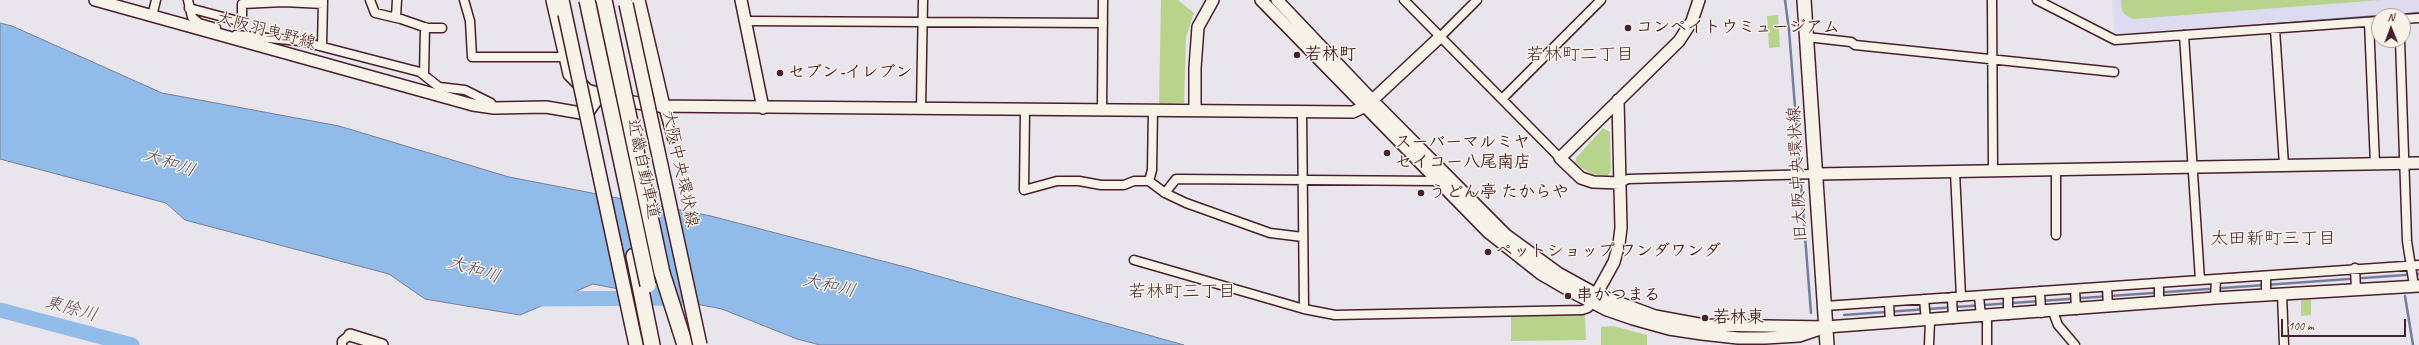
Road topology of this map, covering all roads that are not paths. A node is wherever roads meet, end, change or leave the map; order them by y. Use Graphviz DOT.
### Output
graph roads {
  1 [pos="95,0"];
  2 [pos="156,0"];
  3 [pos="370,0"];
  4 [pos="397,0"];
  5 [pos="464,0"];
  6 [pos="552,0"];
  7 [pos="562,0"];
  8 [pos="587,0"];
  9 [pos="741,0"];
  10 [pos="923,0"];
  11 [pos="1103,0"];
  12 [pos="1213,0"];
  13 [pos="1261,0"];
  14 [pos="1277,0"];
  15 [pos="1404,0"];
  16 [pos="1477,0"];
  17 [pos="1601,0"];
  18 [pos="1699,0"];
  19 [pos="1804,0"];
  20 [pos="1992,0"];
  21 [pos="2037,0"];
  22 [pos="630,1"];
  23 [pos="323,2"];
  24 [pos="188,4"];
  25 [pos="606,4"];
  26 [pos="152,16"];
  27 [pos="396,17"];
  28 [pos="746,21"];
  29 [pos="923,22"];
  30 [pos="2369,22"];
  31 [pos="1103,24"];
  32 [pos="425,27"];
  33 [pos="442,28"];
  34 [pos="2275,29"];
  35 [pos="222,34"];
  36 [pos="2184,35"];
  37 [pos="1440,36"];
  38 [pos="1807,37"];
  39 [pos="322,46"];
  40 [pos="2400,48"];
  41 [pos="565,57"];
  42 [pos="1993,59"];
  43 [pos="2114,72"];
  44 [pos="603,74"];
  45 [pos="424,75"];
  46 [pos="600,95"];
  47 [pos="1502,99"];
  48 [pos="1618,100"];
  49 [pos="1369,103"];
  50 [pos="663,106"];
  51 [pos="494,108"];
  52 [pos="763,108"];
  53 [pos="921,109"];
  54 [pos="1025,110"];
  55 [pos="1102,110"];
  56 [pos="1154,110"];
  57 [pos="1196,110"];
  58 [pos="1302,112"];
  59 [pos="672,138"];
  60 [pos="1560,158"];
  61 [pos="2404,163"];
  62 [pos="2419,163"];
  63 [pos="2375,164"];
  64 [pos="2284,165"];
  65 [pos="2192,167"];
  66 [pos="2056,170"];
  67 [pos="1993,171"];
  68 [pos="1955,172"];
  69 [pos="1817,174"];
  70 [pos="1302,180"];
  71 [pos="1149,181"];
  72 [pos="1438,181"];
  73 [pos="1620,182"];
  74 [pos="1165,193"];
  75 [pos="2056,235"];
  76 [pos="1303,237"];
  77 [pos="634,256"];
  78 [pos="1134,260"];
  79 [pos="2415,265"];
  80 [pos="2355,268"];
  81 [pos="662,273"];
  82 [pos="2266,276"];
  83 [pos="2200,280"];
  84 [pos="2216,280"];
  85 [pos="2159,283"];
  86 [pos="2415,283"];
  87 [pos="2356,285"];
  88 [pos="2107,287"];
  89 [pos="2075,289"];
  90 [pos="2040,291"];
  91 [pos="2266,291"];
  92 [pos="2008,294"];
  93 [pos="2282,294"];
  94 [pos="2216,295"];
  95 [pos="1979,296"];
  96 [pos="1961,297"];
  97 [pos="1952,298"];
  98 [pos="1594,299"];
  99 [pos="1924,299"];
  100 [pos="2159,299"];
  101 [pos="1889,302"];
  102 [pos="2108,303"];
  103 [pos="1825,306"];
  104 [pos="2076,307"];
  105 [pos="1304,309"];
  106 [pos="2041,309"];
  107 [pos="2008,311"];
  108 [pos="2053,312"];
  109 [pos="1983,314"];
  110 [pos="1952,315"];
  111 [pos="1927,318"];
  112 [pos="1890,319"];
  113 [pos="1826,328"];
  114 [pos="350,335"];
  115 [pos="342,345"];
  116 [pos="382,345"];
  117 [pos="636,345"];
  118 [pos="647,345"];
  119 [pos="652,345"];
  120 [pos="661,345"];
  121 [pos="676,345"];
  122 [pos="685,345"];
  123 [pos="700,345"];
  124 [pos="1827,345"];
  125 [pos="1929,345"];
  126 [pos="1987,345"];
  127 [pos="2076,345"];
  128 [pos="2284,345"];
  1 -- 26 [label="street, 大阪羽曳野線"];
  2 -- 26 [label="street"];
  3 -- 27 [label="street"];
  4 -- 27 [label="street"];
  5 -- 41 [label="street"];
  6 -- 41 [label="main road"];
  7 -- 117 [label="main road, bridge"];
  8 -- 44 [label="highway, 近畿自動車道, bridge"];
  9 -- 28 [label="street"];
  10 -- 29 [label="street"];
  11 -- 31 [label="street"];
  12 -- 57 [label="street"];
  13 -- 49 [label="street"];
  14 -- 49 [label="street"];
  15 -- 37 [label="street"];
  16 -- 37 [label="street"];
  17 -- 47 [label="street"];
  18 -- 48 [label="street"];
  19 -- 38 [label="main road, 旧大阪中央環状線"];
  20 -- 42 [label="street"];
  21 -- 36 [label="street"];
  22 -- 50 [label="main road"];
  22 -- 123 [label="main road, 大阪中央環状線, bridge"];
  23 -- 24 [label="street"];
  23 -- 39 [label="street"];
  24 -- 35 [label="street"];
  25 -- 81 [label="highway, 近畿自動車道, bridge"];
  26 -- 35 [label="street, 大阪羽曳野線"];
  27 -- 32 [label="street"];
  28 -- 29 [label="street"];
  28 -- 52 [label="street"];
  29 -- 31 [label="street"];
  29 -- 53 [label="street"];
  30 -- 34 [label="street"];
  30 -- 63 [label="street"];
  31 -- 55 [label="street"];
  32 -- 33 [label="street"];
  32 -- 45 [label="street"];
  34 -- 36 [label="street"];
  34 -- 64 [label="street"];
  35 -- 39 [label="street"];
  35 -- 51 [label="street, 大阪羽曳野線"];
  36 -- 65 [label="street"];
  37 -- 47 [label="street"];
  37 -- 49 [label="street"];
  38 -- 42 [label="street"];
  38 -- 69 [label="main road, 旧大阪中央環状線"];
  39 -- 45 [label="street"];
  40 -- 61 [label="street"];
  41 -- 46 [label="main road"];
  42 -- 43 [label="street"];
  42 -- 67 [label="street"];
  44 -- 77 [label="highway, bridge"];
  44 -- 120 [label="highway, 近畿自動車道, bridge"];
  45 -- 51 [label="street"];
  46 -- 50 [label="street"];
  46 -- 51 [label="street, 大阪羽曳野線"];
  47 -- 60 [label="street"];
  48 -- 60 [label="street"];
  48 -- 73 [label="street"];
  49 -- 58 [label="street"];
  49 -- 72 [label="street"];
  49 -- 98 [label="street"];
  50 -- 52 [label="street"];
  50 -- 59 [label="street"];
  52 -- 53 [label="street"];
  53 -- 54 [label="street"];
  54 -- 55 [label="street"];
  54 -- 71 [label="street"];
  55 -- 56 [label="street"];
  56 -- 57 [label="street"];
  56 -- 71 [label="street"];
  57 -- 58 [label="street"];
  58 -- 70 [label="street"];
  60 -- 73 [label="street"];
  61 -- 62 [label="street"];
  61 -- 63 [label="street"];
  61 -- 79 [label="street"];
  63 -- 64 [label="street"];
  64 -- 65 [label="street"];
  65 -- 66 [label="street"];
  65 -- 83 [label="street"];
  66 -- 67 [label="street"];
  66 -- 75 [label="street"];
  67 -- 68 [label="street"];
  68 -- 69 [label="street"];
  68 -- 96 [label="street"];
  69 -- 73 [label="street"];
  69 -- 103 [label="main road, 旧大阪中央環状線"];
  70 -- 72 [label="street"];
  70 -- 74 [label="street"];
  70 -- 76 [label="street"];
  71 -- 74 [label="street"];
  72 -- 98 [label="street"];
  73 -- 98 [label="street"];
  74 -- 76 [label="street"];
  76 -- 105 [label="street"];
  77 -- 118 [label="highway"];
  77 -- 119 [label="highway"];
  78 -- 105 [label="street"];
  79 -- 80 [label="street"];
  79 -- 86 [label="street"];
  80 -- 82 [label="street"];
  80 -- 87 [label="street"];
  81 -- 121 [label="highway, 近畿自動車道"];
  81 -- 122 [label="highway"];
  82 -- 84 [label="street"];
  82 -- 91 [label="street"];
  83 -- 84 [label="street"];
  83 -- 85 [label="street"];
  84 -- 94 [label="street"];
  85 -- 88 [label="street"];
  85 -- 100 [label="street"];
  86 -- 87 [label="street"];
  87 -- 93 [label="street"];
  88 -- 89 [label="street"];
  88 -- 102 [label="street"];
  89 -- 90 [label="street"];
  89 -- 104 [label="street"];
  90 -- 92 [label="street"];
  90 -- 106 [label="street"];
  91 -- 93 [label="street"];
  91 -- 94 [label="street"];
  92 -- 95 [label="street"];
  92 -- 107 [label="street"];
  93 -- 128 [label="street"];
  94 -- 100 [label="street"];
  95 -- 96 [label="street"];
  95 -- 109 [label="street"];
  96 -- 97 [label="street"];
  97 -- 99 [label="street"];
  97 -- 110 [label="street"];
  98 -- 105 [label="street"];
  98 -- 113 [label="street"];
  99 -- 101 [label="street"];
  99 -- 111 [label="street"];
  100 -- 102 [label="street"];
  101 -- 103 [label="street"];
  101 -- 112 [label="street"];
  102 -- 104 [label="street"];
  103 -- 113 [label="main road, 旧大阪中央環状線"];
  104 -- 108 [label="street"];
  106 -- 107 [label="street"];
  106 -- 108 [label="street"];
  107 -- 109 [label="street"];
  108 -- 127 [label="street"];
  109 -- 110 [label="street"];
  109 -- 126 [label="street"];
  110 -- 111 [label="street"];
  111 -- 112 [label="street"];
  111 -- 125 [label="street"];
  112 -- 113 [label="street"];
  113 -- 124 [label="main road, 旧大阪中央環状線"];
  114 -- 115 [label="street"];
  114 -- 116 [label="street"];
}
